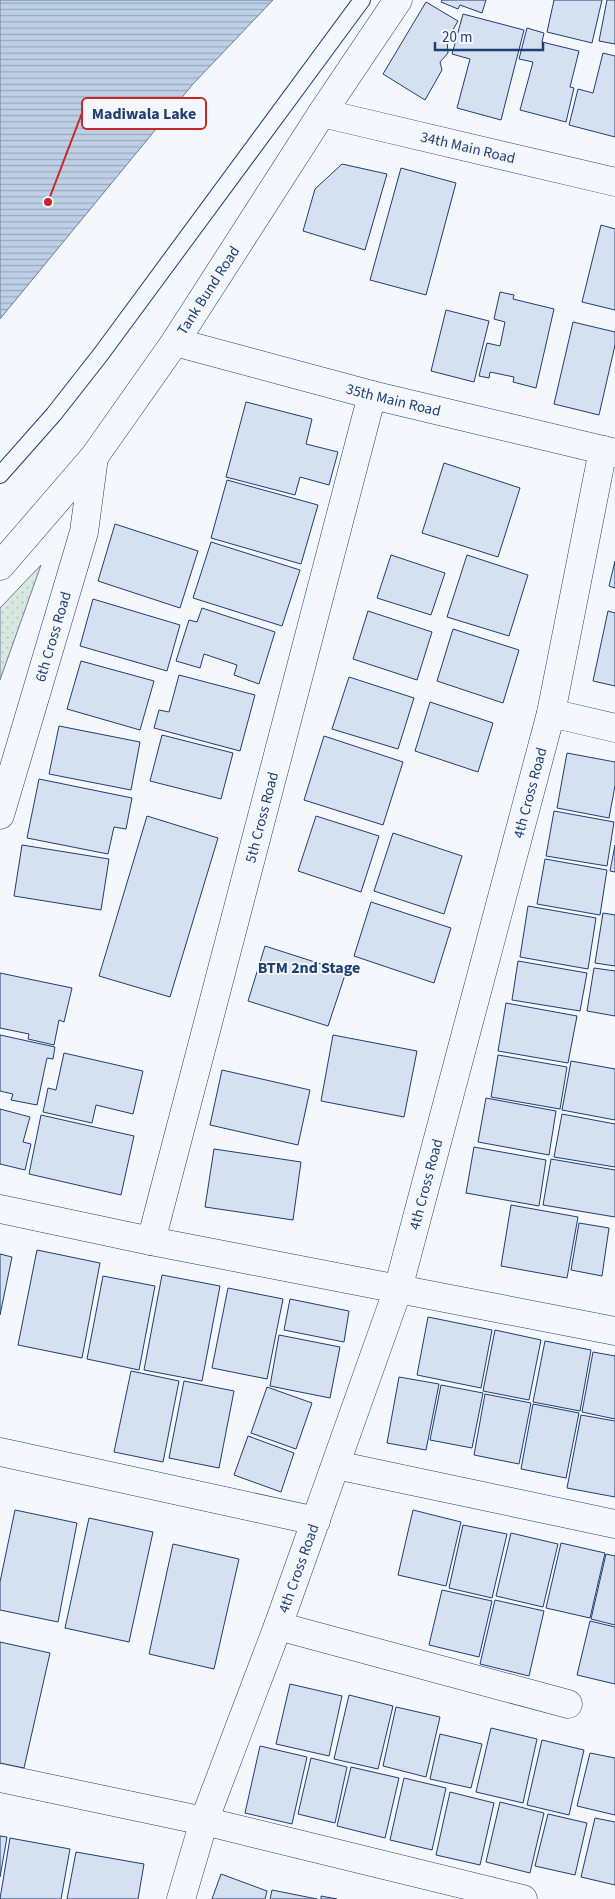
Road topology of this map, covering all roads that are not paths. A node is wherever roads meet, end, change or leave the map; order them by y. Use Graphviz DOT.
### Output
graph roads {
  1 [pos="362,0"];
  2 [pos="398,0"];
  3 [pos="322,113"];
  4 [pos="615,182"];
  5 [pos="175,342"];
  6 [pos="372,395"];
  7 [pos="609,451"];
  8 [pos="94,457"];
  9 [pos="0,475"];
  10 [pos="0,566"];
  11 [pos="551,713"];
  12 [pos="615,728"];
  13 [pos="0,815"];
  14 [pos="0,1209"];
  15 [pos="151,1241"];
  16 [pos="398,1289"];
  17 [pos="615,1331"];
  18 [pos="0,1452"];
  19 [pos="336,1465"];
  20 [pos="316,1521"];
  21 [pos="615,1524"];
  22 [pos="278,1626"];
  23 [pos="568,1704"];
  24 [pos="0,1778"];
  25 [pos="204,1821"];
  26 [pos="181,1899"];
  27 [pos="523,1899"];
  1 -- 9 [label="lane"];
  2 -- 3 [label="street, Tank Bund Road"];
  3 -- 4 [label="street, 34th Main Road"];
  3 -- 5 [label="street, Tank Bund Road"];
  5 -- 6 [label="street, 35th Main Road"];
  5 -- 8 [label="street, Tank Bund Road"];
  6 -- 7 [label="street, 35th Main Road"];
  6 -- 15 [label="street, 5th Cross Road"];
  7 -- 11 [label="street, 4th Cross Road"];
  8 -- 10 [label="street, Tank Bund Road"];
  8 -- 13 [label="street, 6th Cross Road"];
  11 -- 12 [label="street"];
  11 -- 16 [label="street, 4th Cross Road"];
  14 -- 15 [label="street"];
  15 -- 16 [label="street"];
  16 -- 17 [label="street"];
  16 -- 19 [label="street, 4th Cross Road"];
  18 -- 20 [label="street"];
  19 -- 20 [label="street, 4th Cross Road"];
  19 -- 21 [label="street"];
  20 -- 22 [label="street, 4th Cross Road"];
  22 -- 23 [label="street"];
  22 -- 25 [label="street, 4th Cross Road"];
  24 -- 25 [label="street"];
  25 -- 26 [label="street, 4th Cross Road"];
  25 -- 27 [label="street"];
}
